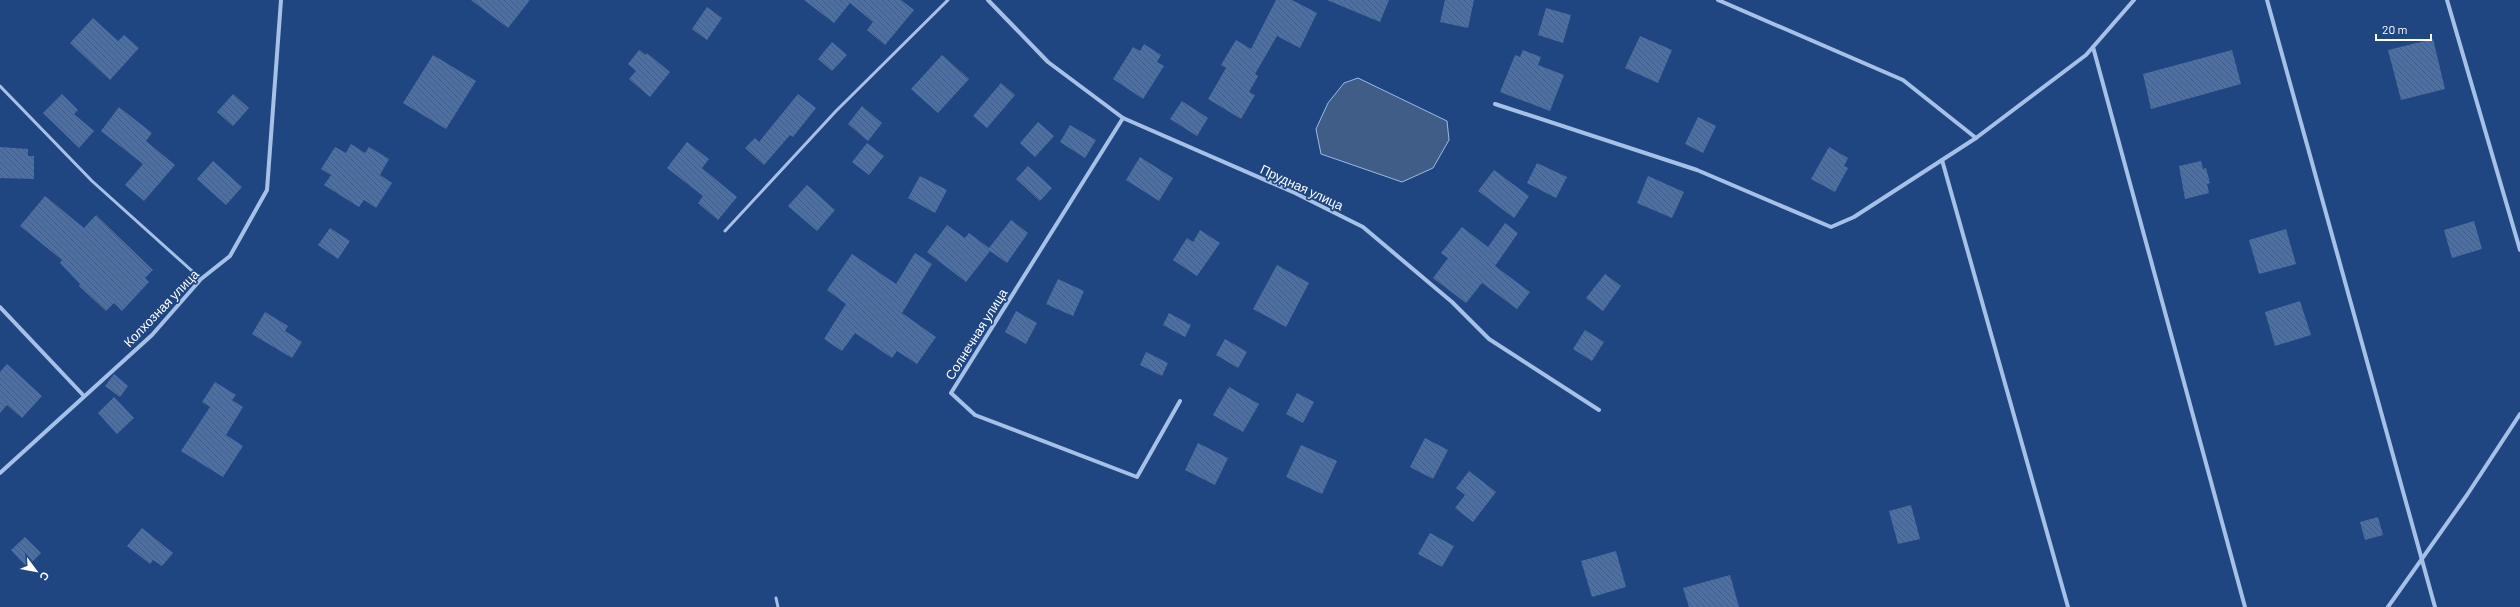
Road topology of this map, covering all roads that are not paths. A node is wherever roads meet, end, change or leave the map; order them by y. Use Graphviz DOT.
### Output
graph roads {
  1 [pos="281,0"];
  2 [pos="948,0"];
  3 [pos="988,0"];
  4 [pos="1718,0"];
  5 [pos="2134,0"];
  6 [pos="2267,0"];
  7 [pos="2447,0"];
  8 [pos="2093,47"];
  9 [pos="0,86"];
  10 [pos="1496,104"];
  11 [pos="1123,118"];
  12 [pos="1976,138"];
  13 [pos="1942,160"];
  14 [pos="725,231"];
  15 [pos="2520,250"];
  16 [pos="200,278"];
  17 [pos="0,307"];
  18 [pos="84,396"];
  19 [pos="1180,401"];
  20 [pos="1599,410"];
  21 [pos="2520,414"];
  22 [pos="0,473"];
  23 [pos="2422,561"];
  24 [pos="776,598"];
  25 [pos="778,607"];
  26 [pos="2068,607"];
  27 [pos="2245,607"];
  28 [pos="2388,607"];
  29 [pos="2435,607"];
  1 -- 16 [label="street, Колхозная улица"];
  2 -- 14 [label="lane"];
  3 -- 11 [label="street, Прудная улица"];
  4 -- 12 [label="street"];
  5 -- 8 [label="street"];
  6 -- 23 [label="street"];
  7 -- 15 [label="street"];
  8 -- 12 [label="street"];
  8 -- 27 [label="street"];
  9 -- 16 [label="lane"];
  10 -- 13 [label="street"];
  11 -- 19 [label="street, Солнечная улица"];
  11 -- 20 [label="street, Прудная улица"];
  12 -- 13 [label="street"];
  13 -- 26 [label="street"];
  16 -- 18 [label="street, Колхозная улица"];
  17 -- 18 [label="street"];
  18 -- 22 [label="street, Колхозная улица"];
  21 -- 23 [label="street"];
  23 -- 28 [label="street"];
  23 -- 29 [label="street"];
  24 -- 25 [label="lane"];
}
